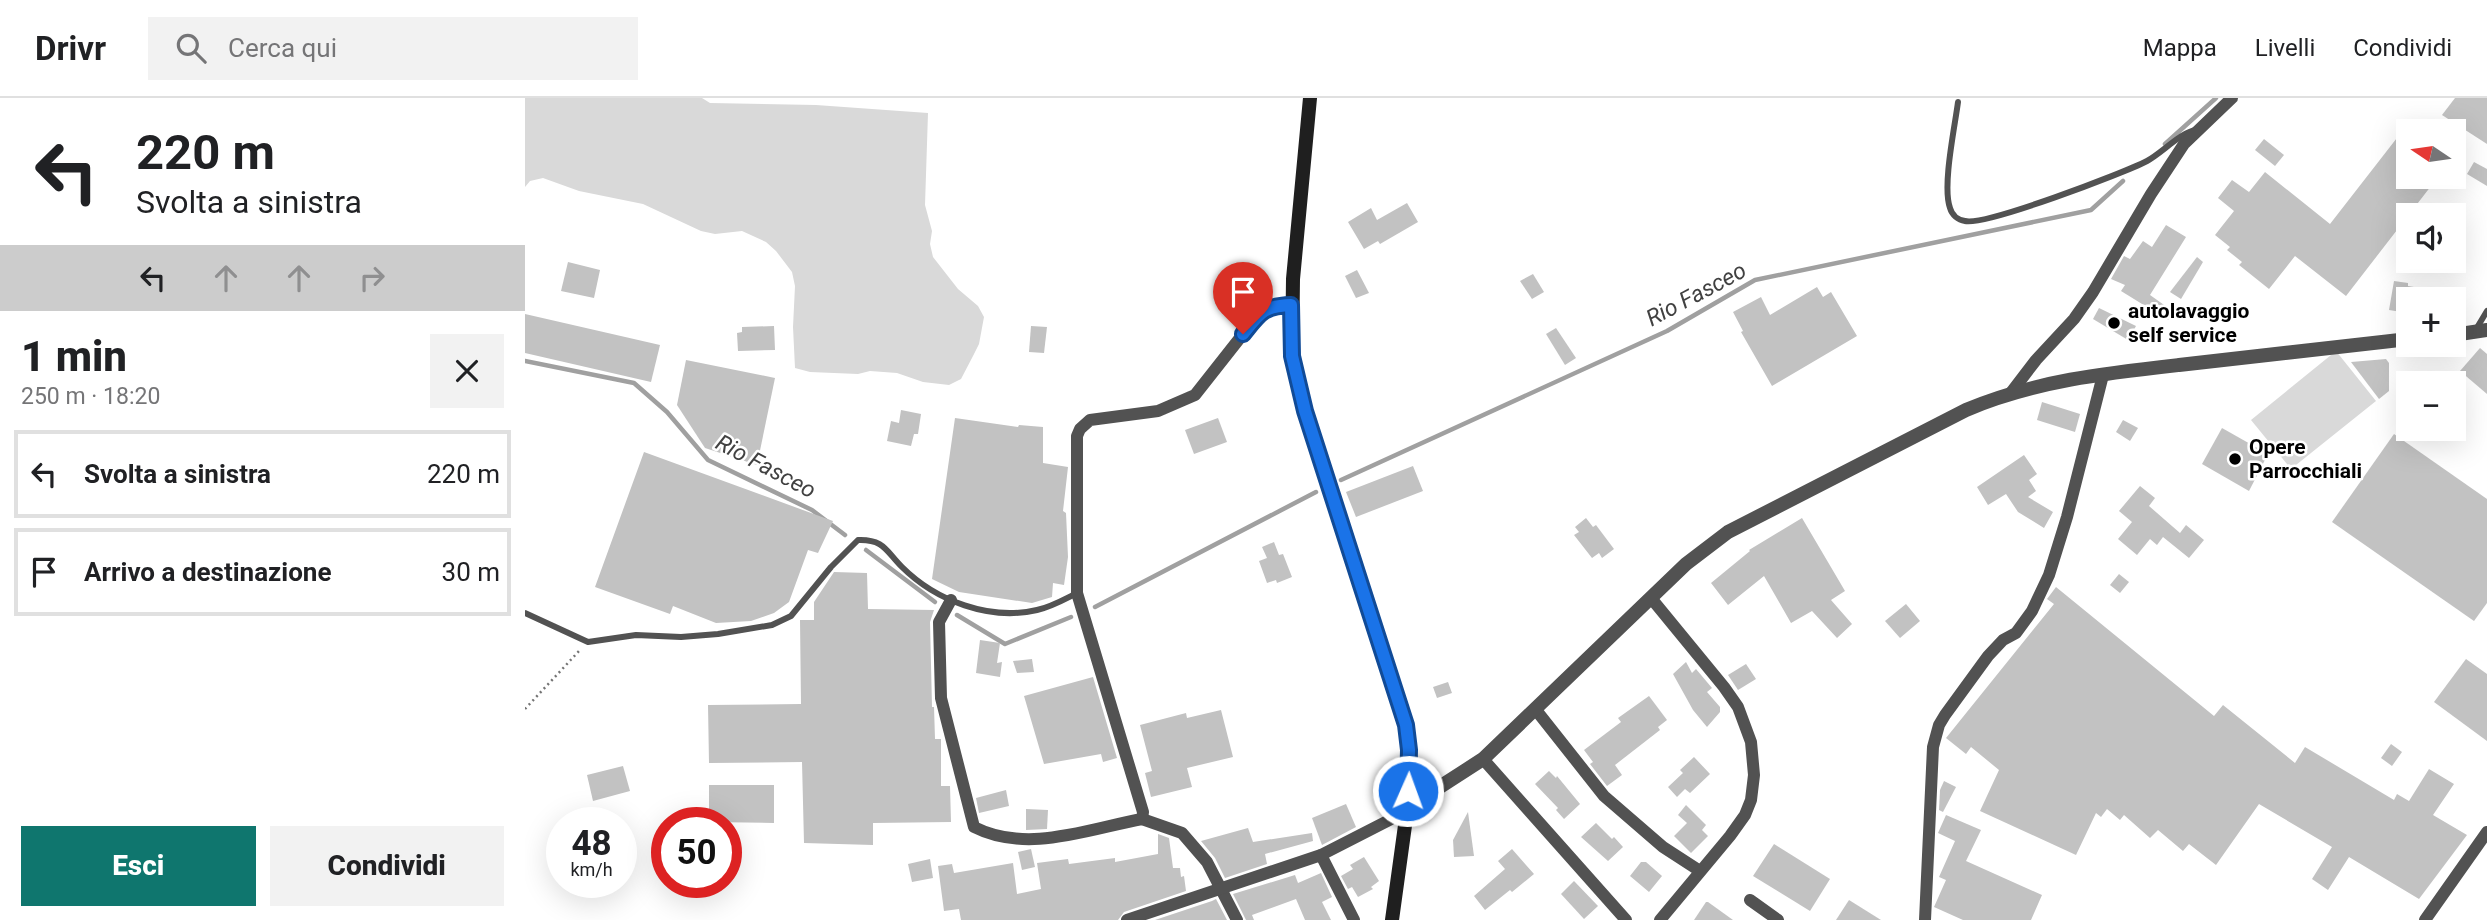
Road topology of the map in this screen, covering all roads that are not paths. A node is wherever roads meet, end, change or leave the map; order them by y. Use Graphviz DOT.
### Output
graph roads {
  1 [pos="1310,98"];
  2 [pos="2232,98"];
  3 [pos="1958,102"];
  4 [pos="2199,130"];
  5 [pos="1291,305"];
  6 [pos="2487,311"];
  7 [pos="2480,331"];
  8 [pos="2396,341"];
  9 [pos="2103,375"];
  10 [pos="2011,394"];
  11 [pos="1077,593"];
  12 [pos="1651,598"];
  13 [pos="951,600"];
  14 [pos="525,613"];
  15 [pos="1536,710"];
  16 [pos="1483,759"];
  17 [pos="1406,811"];
  18 [pos="1142,818"];
  19 [pos="2487,832"];
  20 [pos="1321,855"];
  21 [pos="1700,872"];
  22 [pos="1222,889"];
  23 [pos="1750,900"];
  24 [pos="1127,920"];
  25 [pos="1237,920"];
  26 [pos="1353,920"];
  27 [pos="1392,920"];
  28 [pos="1626,920"];
  29 [pos="1660,920"];
  30 [pos="1777,920"];
  31 [pos="1925,920"];
  32 [pos="2425,920"];
  1 -- 5 [label="main road"];
  2 -- 4 [label="street"];
  3 -- 4 [label="lane"];
  4 -- 10 [label="street"];
  5 -- 11 [label="street"];
  5 -- 17 [label="main road"];
  6 -- 7 [label="lane"];
  8 -- 9 [label="street"];
  9 -- 10 [label="street"];
  9 -- 31 [label="street"];
  10 -- 12 [label="street"];
  11 -- 13 [label="lane"];
  11 -- 18 [label="street"];
  12 -- 15 [label="street"];
  12 -- 21 [label="street"];
  13 -- 14 [label="lane"];
  13 -- 18 [label="street"];
  15 -- 16 [label="street"];
  15 -- 21 [label="street"];
  16 -- 17 [label="street"];
  16 -- 28 [label="street"];
  17 -- 20 [label="street"];
  17 -- 27 [label="main road"];
  18 -- 22 [label="street"];
  19 -- 32 [label="street"];
  20 -- 22 [label="street"];
  20 -- 26 [label="street"];
  21 -- 29 [label="street"];
  22 -- 24 [label="street"];
  22 -- 25 [label="street"];
  23 -- 30 [label="street"];
}
